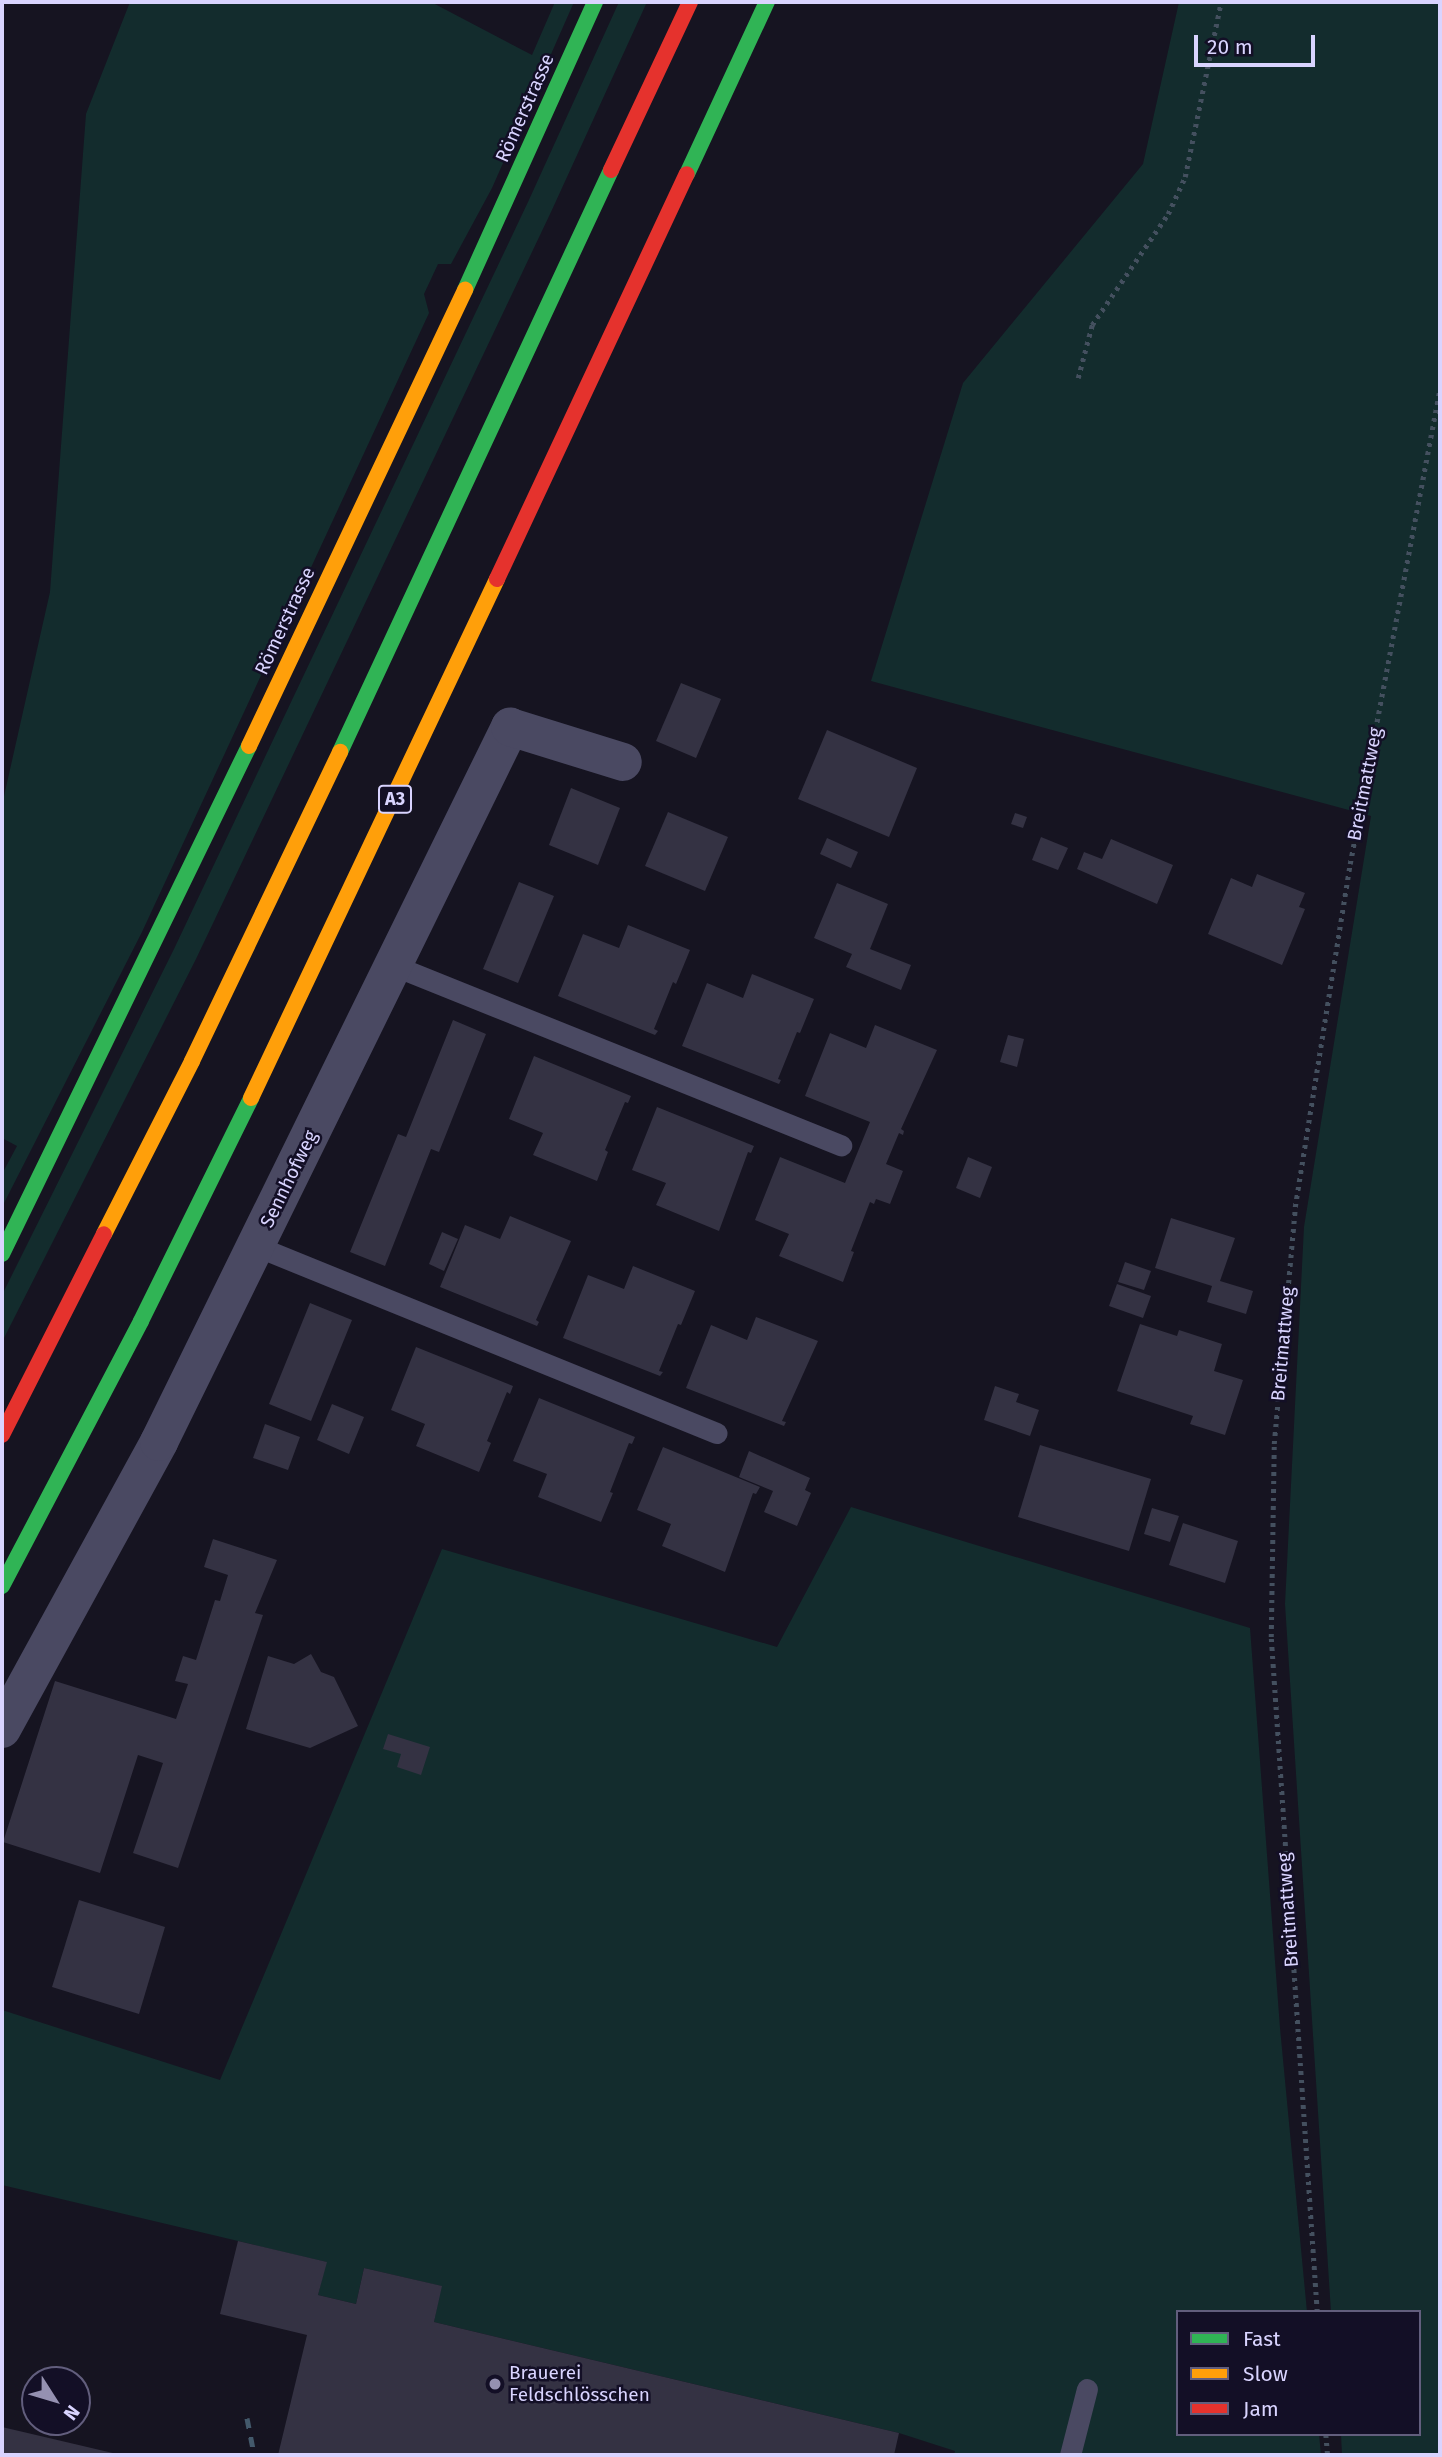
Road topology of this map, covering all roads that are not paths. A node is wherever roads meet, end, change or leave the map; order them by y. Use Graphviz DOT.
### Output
graph roads {
  1 [pos="595,2"];
  2 [pos="690,2"];
  3 [pos="767,2"];
  4 [pos="623,762"];
  5 [pos="395,967"];
  6 [pos="841,1145"];
  7 [pos="256,1246"];
  8 [pos="2,1254"];
  9 [pos="717,1433"];
  10 [pos="2,1435"];
  11 [pos="2,1586"];
  12 [pos="2,1729"];
  13 [pos="1087,2389"];
  14 [pos="1070,2455"];
  1 -- 8 [label="main road, Römerstrasse"];
  2 -- 10 [label="main road"];
  3 -- 11 [label="main road, A3"];
  4 -- 5 [label="street, Sennhofweg"];
  5 -- 6 [label="lane"];
  5 -- 7 [label="street, Sennhofweg"];
  7 -- 9 [label="lane"];
  7 -- 12 [label="street, Sennhofweg"];
  13 -- 14 [label="lane"];
}
